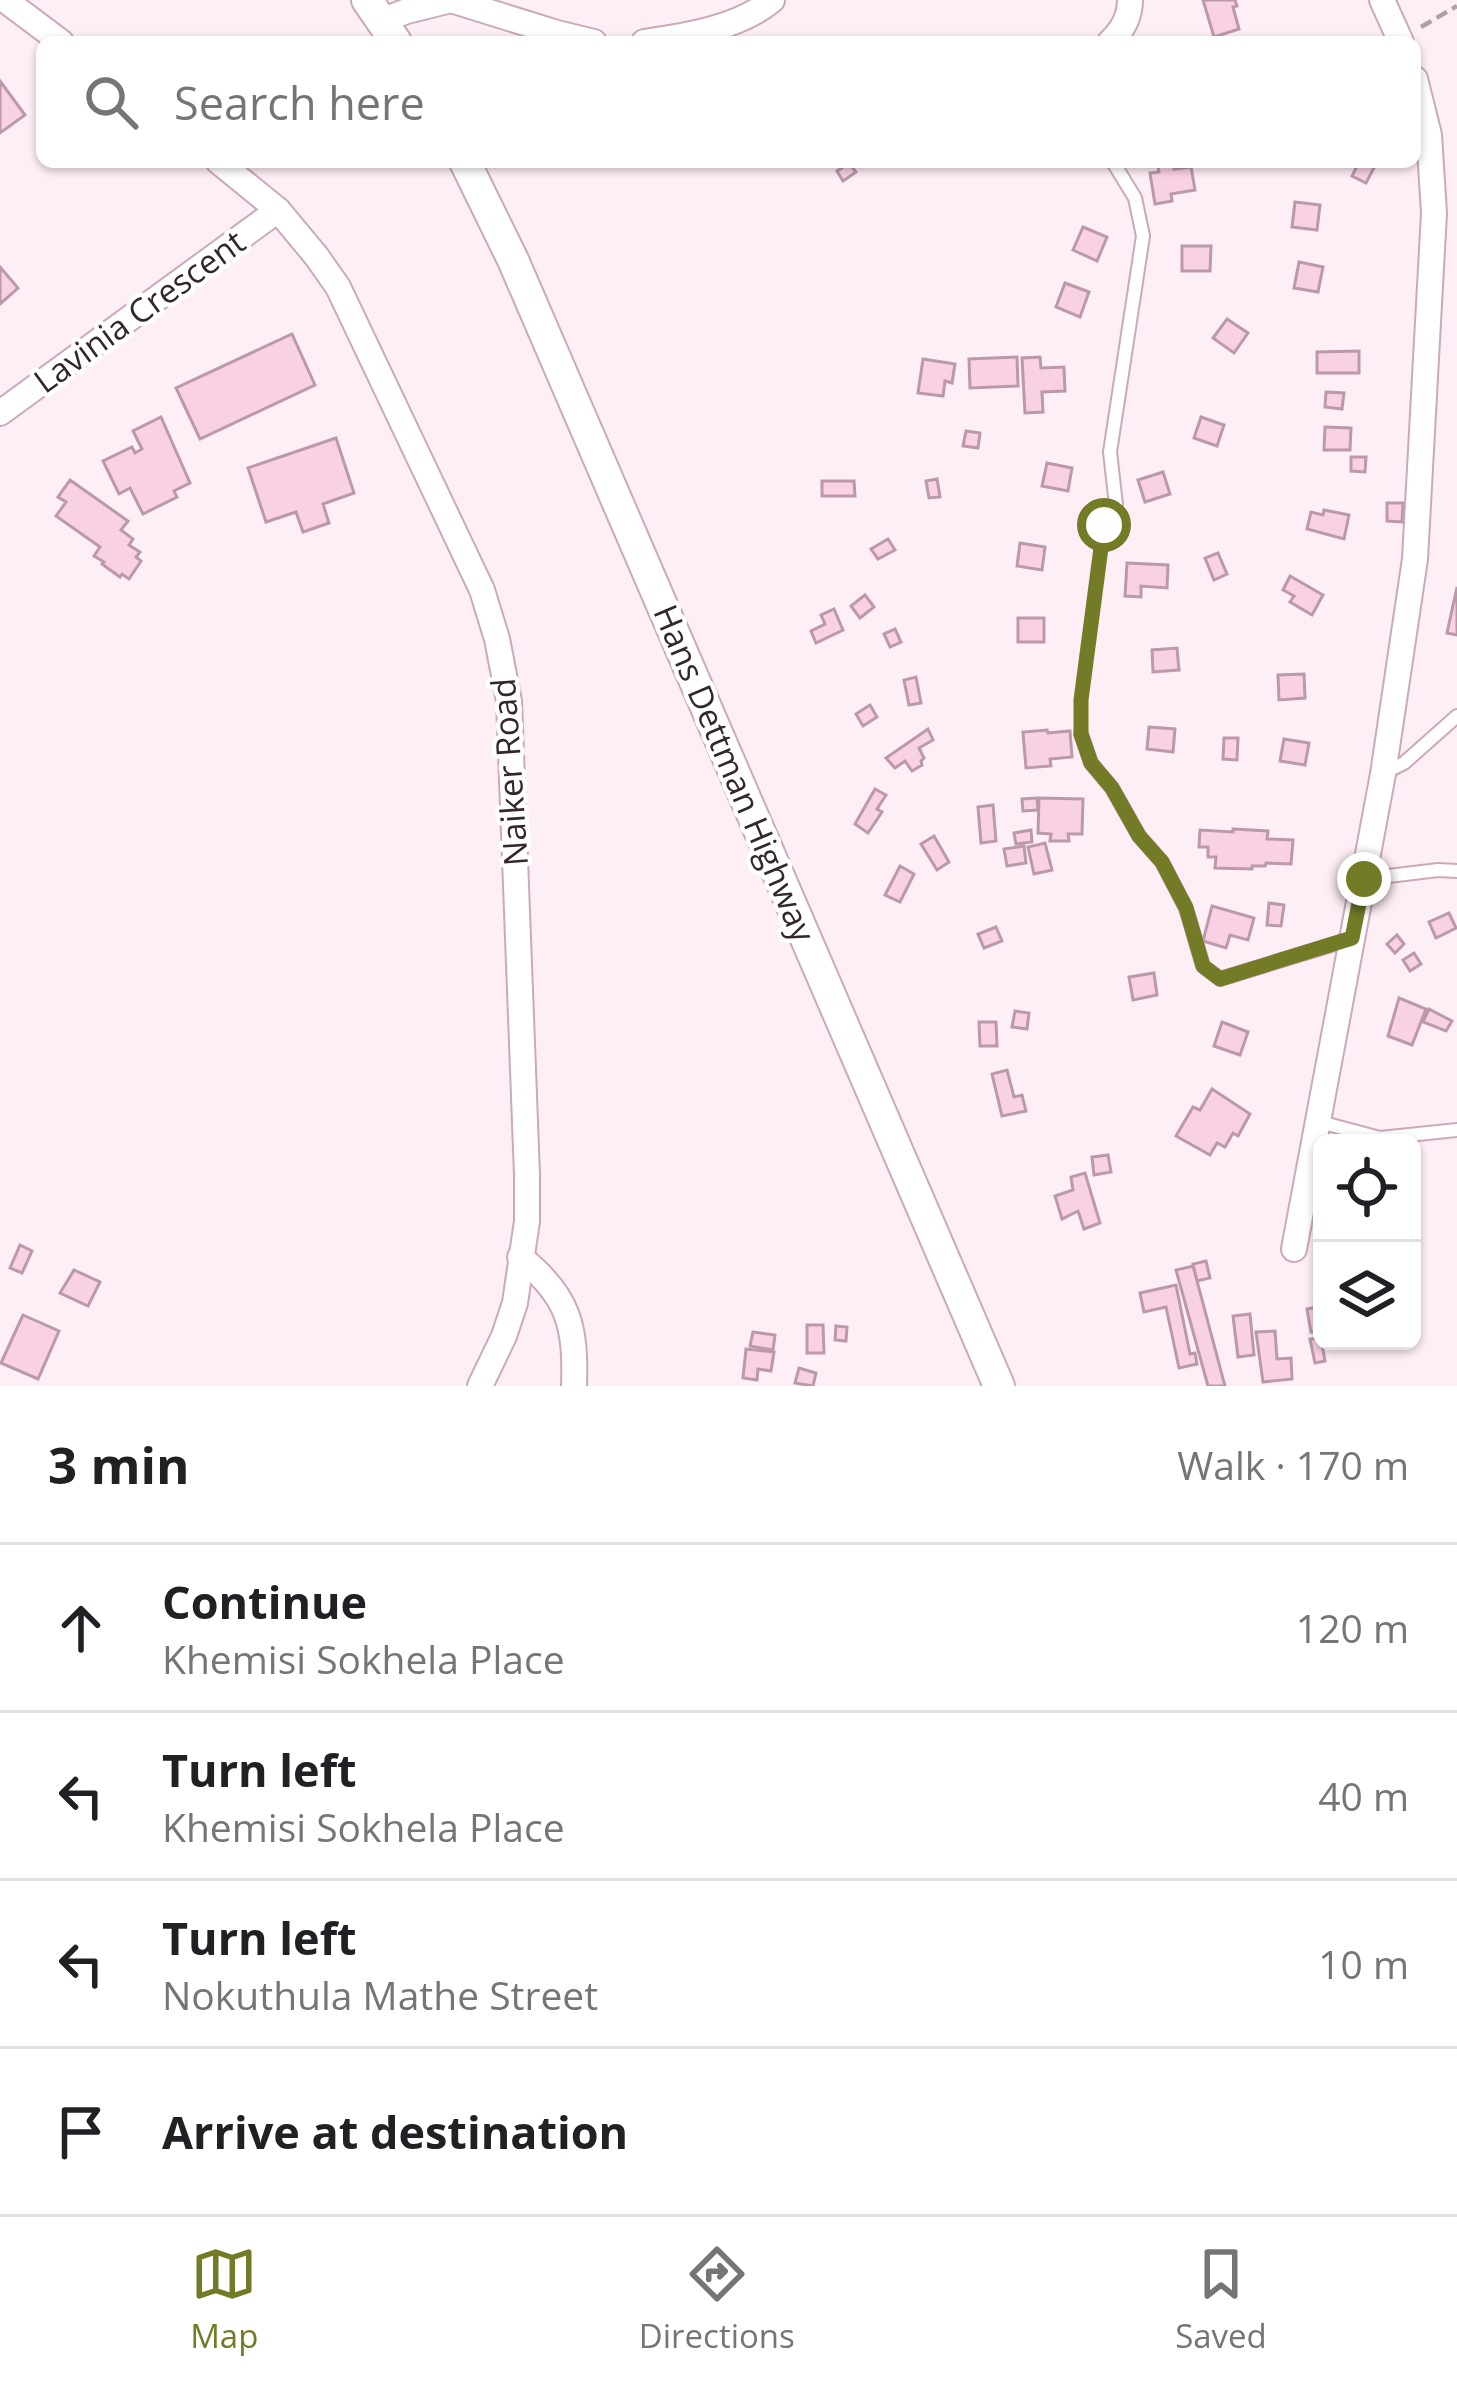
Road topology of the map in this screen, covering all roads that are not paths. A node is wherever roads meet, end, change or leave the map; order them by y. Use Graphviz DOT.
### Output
graph roads {
  1 [pos="5,0"];
  2 [pos="451,0"];
  3 [pos="772,0"];
  4 [pos="1130,0"];
  5 [pos="1382,0"];
  6 [pos="381,21"];
  7 [pos="53,36"];
  8 [pos="566,36"];
  9 [pos="682,36"];
  10 [pos="1115,36"];
  11 [pos="1399,36"];
  12 [pos="1421,103"];
  13 [pos="226,168"];
  14 [pos="468,168"];
  15 [pos="1117,168"];
  16 [pos="278,210"];
  17 [pos="1457,284"];
  18 [pos="1430,293"];
  19 [pos="0,413"];
  20 [pos="1116,505"];
  21 [pos="1457,716"];
  22 [pos="1081,734"];
  23 [pos="1383,774"];
  24 [pos="1457,871"];
  25 [pos="1364,879"];
  26 [pos="1352,938"];
  27 [pos="1320,1122"];
  28 [pos="1457,1130"];
  29 [pos="1294,1249"];
  30 [pos="520,1257"];
  31 [pos="480,1386"];
  32 [pos="574,1386"];
  33 [pos="1000,1386"];
  1 -- 7 [label="street"];
  2 -- 6 [label="street"];
  2 -- 8 [label="street"];
  3 -- 9 [label="street"];
  4 -- 10 [label="street"];
  5 -- 11 [label="street"];
  12 -- 18 [label="street"];
  13 -- 16 [label="street, Naiker Road"];
  14 -- 33 [label="street, Hans Dettman Highway"];
  15 -- 20 [label="lane"];
  16 -- 19 [label="street, Lavinia Crescent"];
  16 -- 30 [label="street, Naiker Road"];
  17 -- 18 [label="street"];
  18 -- 23 [label="street"];
  21 -- 23 [label="lane"];
  22 -- 26 [label="lane"];
  23 -- 25 [label="street"];
  24 -- 25 [label="lane"];
  25 -- 26 [label="street"];
  26 -- 27 [label="street"];
  27 -- 28 [label="lane"];
  27 -- 29 [label="street"];
  30 -- 31 [label="street, Naiker Road"];
  30 -- 32 [label="street"];
}
